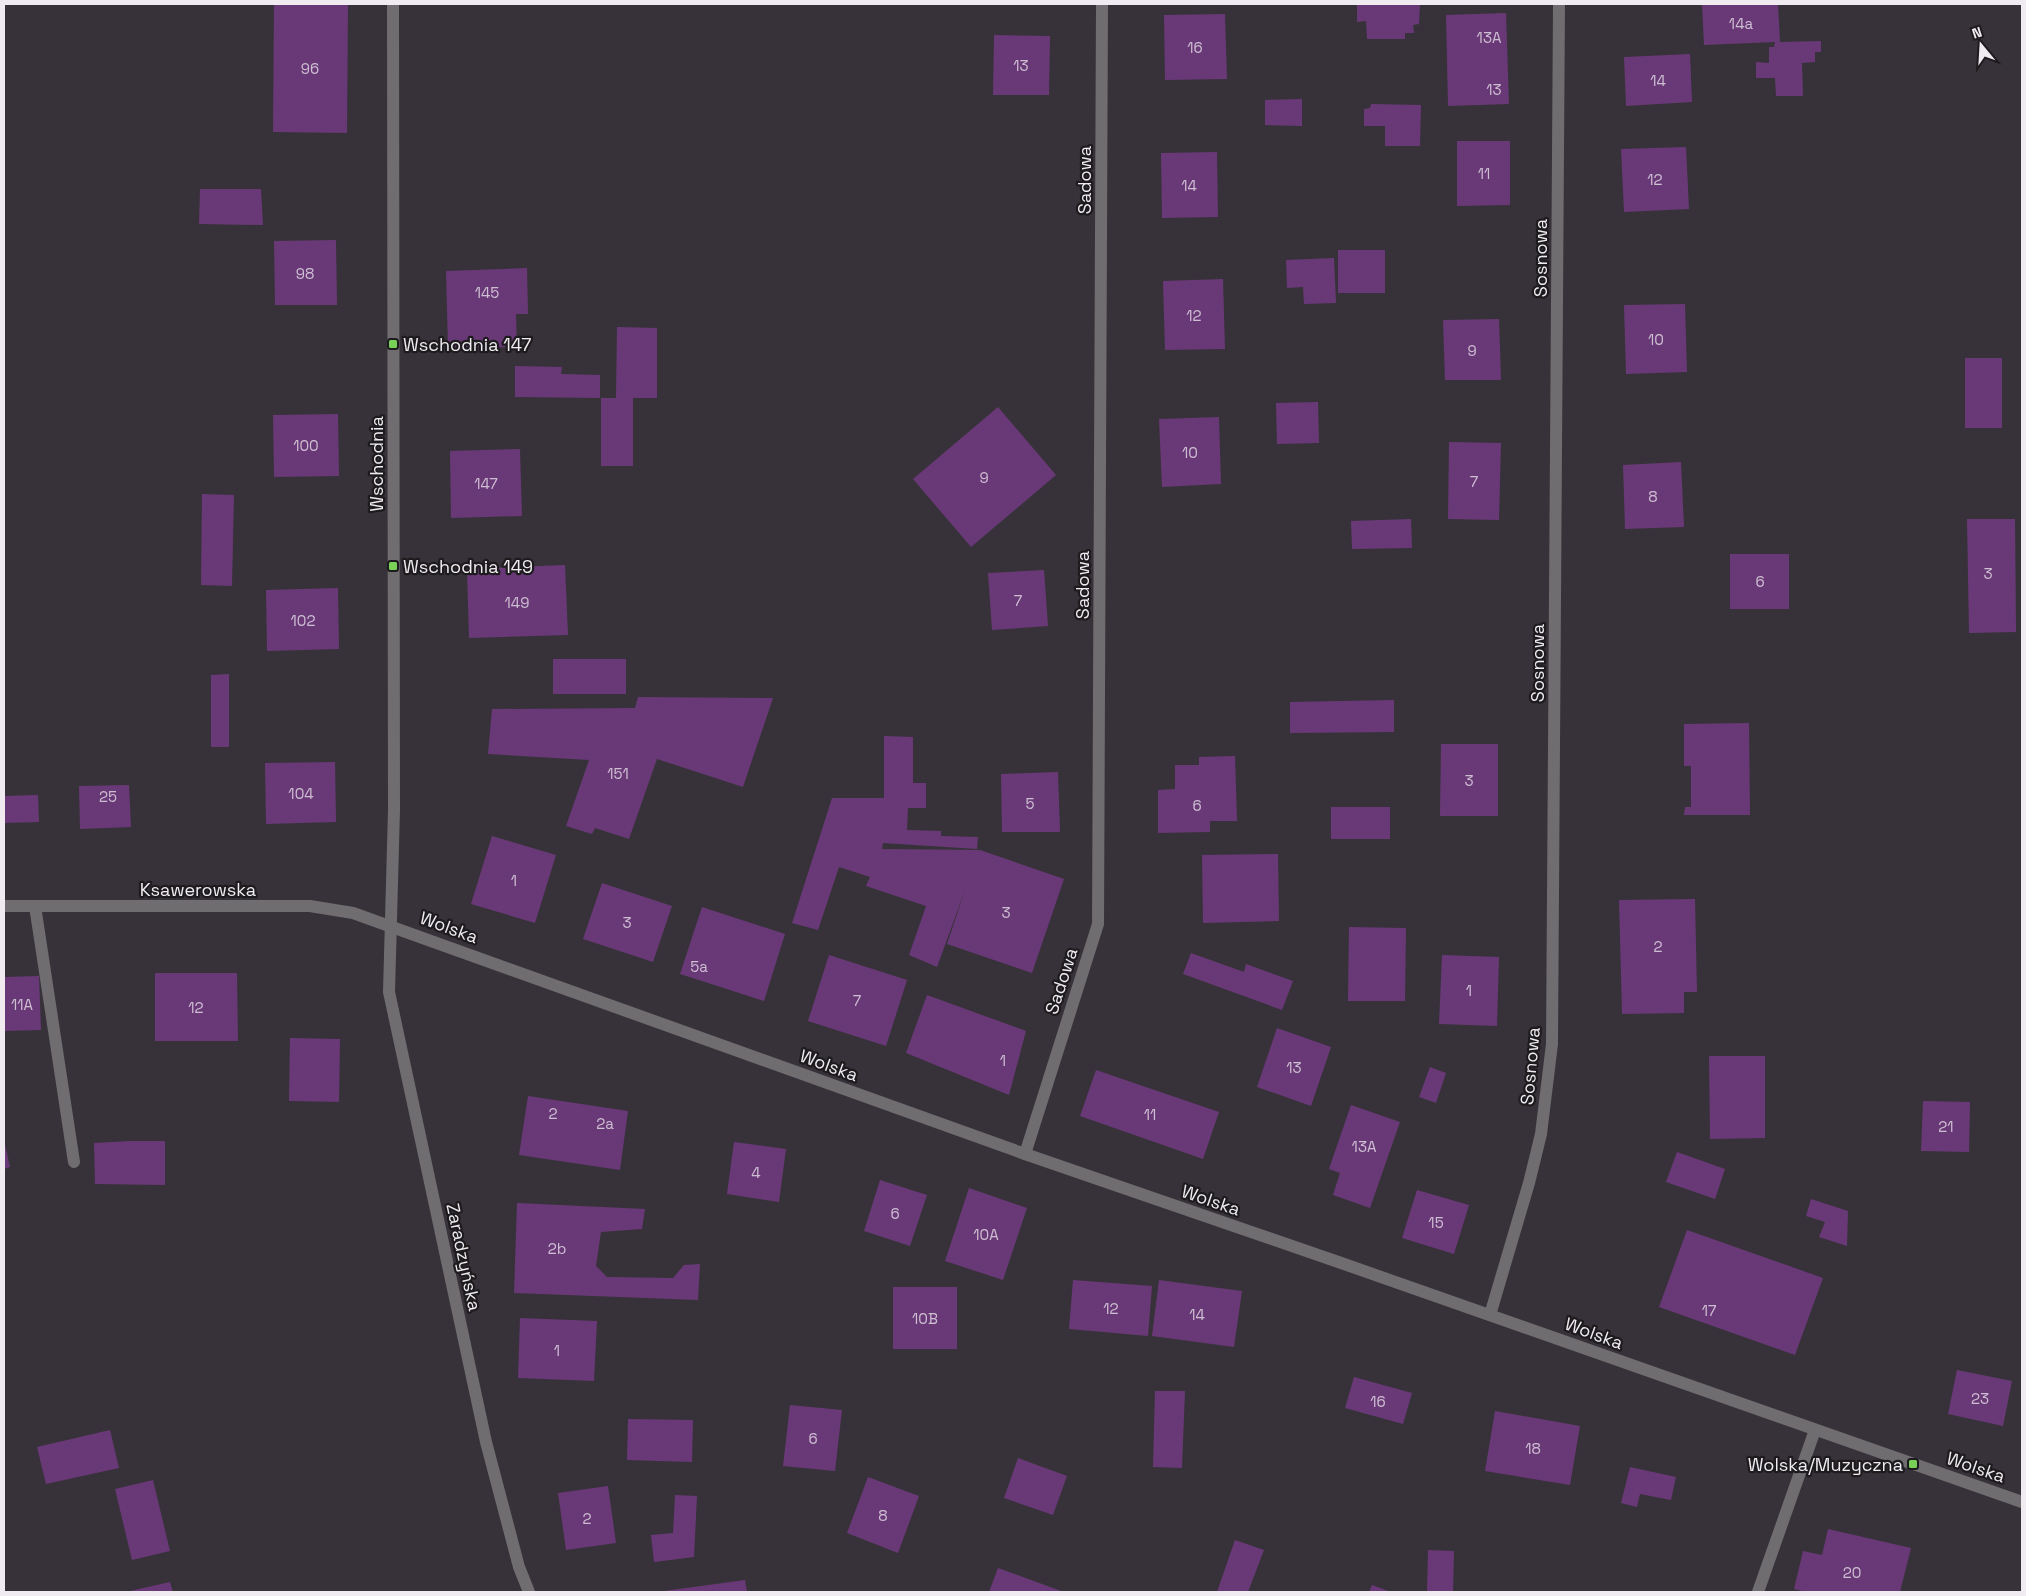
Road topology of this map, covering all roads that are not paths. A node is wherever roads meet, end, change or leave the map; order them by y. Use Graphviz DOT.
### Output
graph roads {
  1 [pos="393,4"];
  2 [pos="1102,4"];
  3 [pos="1559,4"];
  4 [pos="4,906"];
  5 [pos="35,906"];
  6 [pos="390,925"];
  7 [pos="1025,1154"];
  8 [pos="74,1162"];
  9 [pos="1490,1315"];
  10 [pos="1815,1430"];
  11 [pos="2022,1502"];
  12 [pos="529,1592"];
  13 [pos="1758,1592"];
  1 -- 6 [label="street, Wschodnia"];
  2 -- 7 [label="street, Sadowa"];
  3 -- 9 [label="street, Sosnowa"];
  4 -- 5 [label="street, Ksawerowska"];
  5 -- 6 [label="street, Ksawerowska"];
  5 -- 8 [label="street"];
  6 -- 7 [label="street, Wolska"];
  6 -- 12 [label="street, Zaradzyńska"];
  7 -- 9 [label="street, Wolska"];
  9 -- 10 [label="street, Wolska"];
  10 -- 11 [label="street, Wolska"];
  10 -- 13 [label="street"];
}
